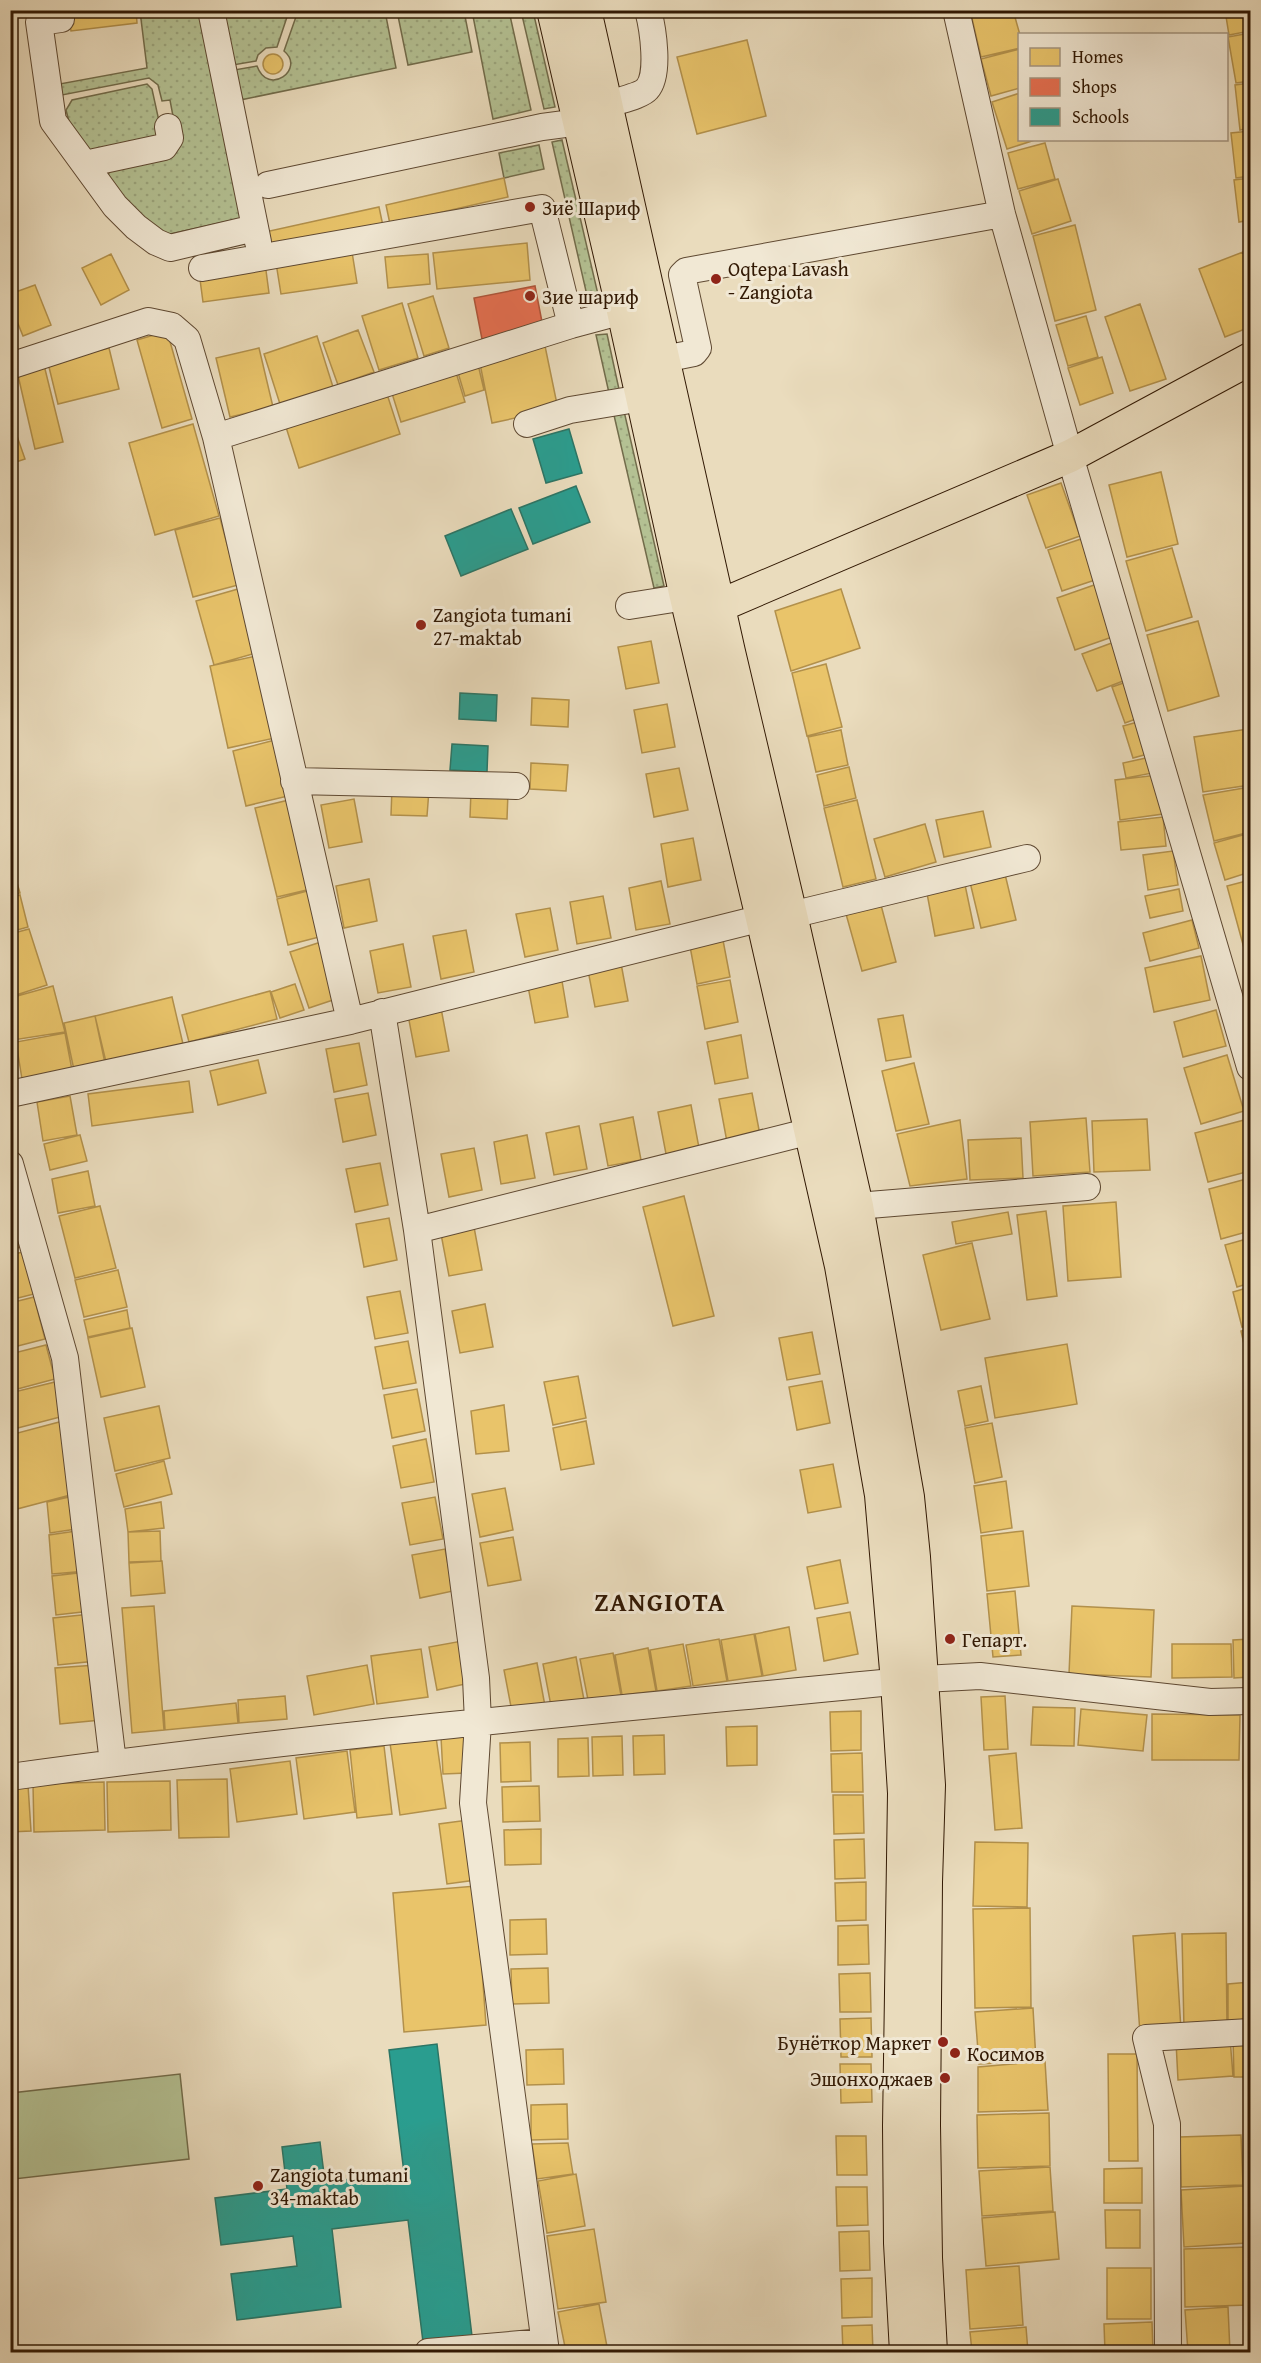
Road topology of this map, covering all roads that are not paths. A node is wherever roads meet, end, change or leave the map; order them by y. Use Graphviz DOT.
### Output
graph roads {
  1 [pos="211,10"];
  2 [pos="553,10"];
  3 [pos="585,10"];
  4 [pos="648,10"];
  5 [pos="956,10"];
  6 [pos="61,19"];
  7 [pos="607,105"];
  8 [pos="580,122"];
  9 [pos="168,127"];
  10 [pos="85,164"];
  11 [pos="268,185"];
  12 [pos="1002,213"];
  13 [pos="255,228"];
  14 [pos="261,257"];
  15 [pos="202,268"];
  16 [pos="623,311"];
  17 [pos="571,325"];
  18 [pos="664,359"];
  19 [pos="1251,359"];
  20 [pos="11,365"];
  21 [pos="642,398"];
  22 [pos="527,424"];
  23 [pos="216,437"];
  24 [pos="1070,456"];
  25 [pos="698,605"];
  26 [pos="630,606"];
  27 [pos="294,781"];
  28 [pos="516,786"];
  29 [pos="1027,858"];
  30 [pos="777,917"];
  31 [pos="381,1012"];
  32 [pos="350,1022"];
  33 [pos="1251,1067"];
  34 [pos="10,1094"];
  35 [pos="811,1131"];
  36 [pos="10,1164"];
  37 [pos="1087,1186"];
  38 [pos="857,1206"];
  39 [pos="417,1230"];
  40 [pos="910,1681"];
  41 [pos="1251,1701"];
  42 [pos="478,1722"];
  43 [pos="113,1763"];
  44 [pos="10,1777"];
  45 [pos="1251,2032"];
  46 [pos="545,2347"];
  47 [pos="428,2352"];
  48 [pos="906,2352"];
  49 [pos="932,2352"];
  50 [pos="1168,2352"];
  1 -- 13 [label="street"];
  2 -- 8 [label="main road"];
  3 -- 7 [label="main road"];
  4 -- 7 [label="street"];
  5 -- 12 [label="street"];
  6 -- 10 [label="street"];
  7 -- 18 [label="main road"];
  8 -- 11 [label="street"];
  8 -- 16 [label="main road"];
  9 -- 10 [label="street"];
  10 -- 13 [label="street"];
  12 -- 18 [label="street"];
  12 -- 24 [label="street"];
  13 -- 14 [label="street"];
  14 -- 15 [label="street"];
  14 -- 17 [label="street"];
  16 -- 17 [label="street"];
  16 -- 21 [label="main road"];
  17 -- 23 [label="street"];
  18 -- 25 [label="main road"];
  19 -- 24 [label="main road"];
  20 -- 23 [label="street"];
  21 -- 22 [label="street"];
  21 -- 25 [label="main road"];
  23 -- 27 [label="street"];
  24 -- 25 [label="main road"];
  24 -- 33 [label="street"];
  25 -- 26 [label="street"];
  25 -- 30 [label="main road"];
  27 -- 28 [label="street"];
  27 -- 32 [label="street"];
  29 -- 30 [label="street"];
  30 -- 31 [label="street"];
  30 -- 35 [label="main road"];
  30 -- 38 [label="main road"];
  31 -- 32 [label="street"];
  31 -- 39 [label="street"];
  32 -- 34 [label="street"];
  35 -- 39 [label="street"];
  35 -- 40 [label="main road"];
  36 -- 43 [label="street"];
  37 -- 38 [label="street"];
  38 -- 40 [label="main road"];
  39 -- 42 [label="street"];
  40 -- 41 [label="street"];
  40 -- 42 [label="street"];
  40 -- 48 [label="main road"];
  40 -- 49 [label="main road"];
  42 -- 43 [label="street"];
  42 -- 46 [label="street"];
  43 -- 44 [label="street"];
  45 -- 50 [label="street"];
  46 -- 47 [label="street"];
}
